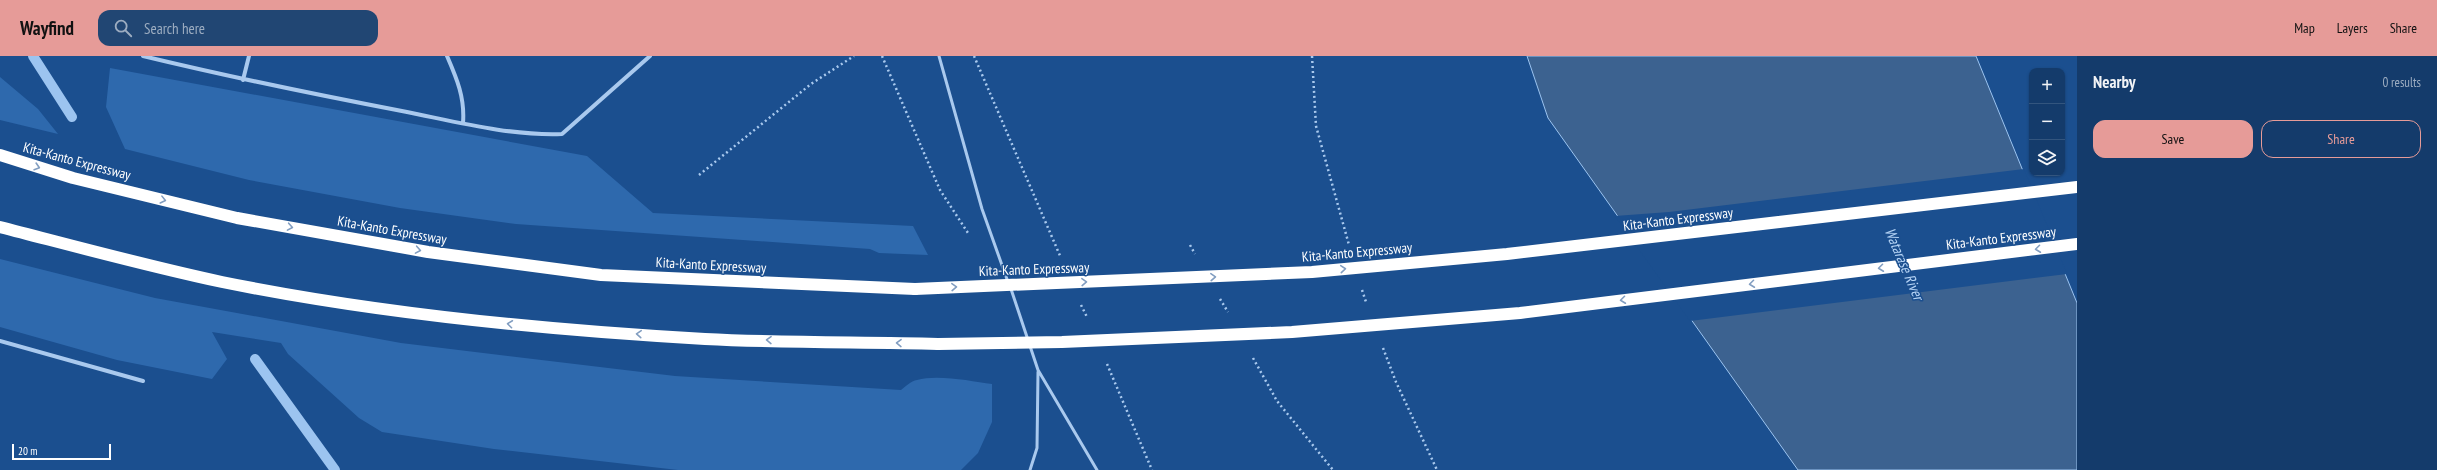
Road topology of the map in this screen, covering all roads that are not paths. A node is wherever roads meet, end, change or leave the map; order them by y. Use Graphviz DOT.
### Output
graph roads {
  1 [pos="143,56"];
  2 [pos="249,56"];
  3 [pos="447,56"];
  4 [pos="650,56"];
  5 [pos="939,56"];
  6 [pos="244,80"];
  7 [pos="463,123"];
  8 [pos="0,155"];
  9 [pos="2077,188"];
  10 [pos="0,227"];
  11 [pos="2077,244"];
  12 [pos="0,340"];
  13 [pos="1038,370"];
  14 [pos="143,381"];
  15 [pos="1030,470"];
  16 [pos="1097,470"];
  1 -- 6 [label="street"];
  2 -- 6 [label="street"];
  3 -- 7 [label="street"];
  4 -- 7 [label="street"];
  5 -- 13 [label="lane"];
  6 -- 7 [label="street"];
  8 -- 9 [label="highway, Kita-Kanto Expressway, one-way, bridge"];
  11 -- 10 [label="highway, Kita-Kanto Expressway, one-way, bridge"];
  12 -- 14 [label="street"];
  13 -- 15 [label="lane"];
  13 -- 16 [label="lane"];
}
